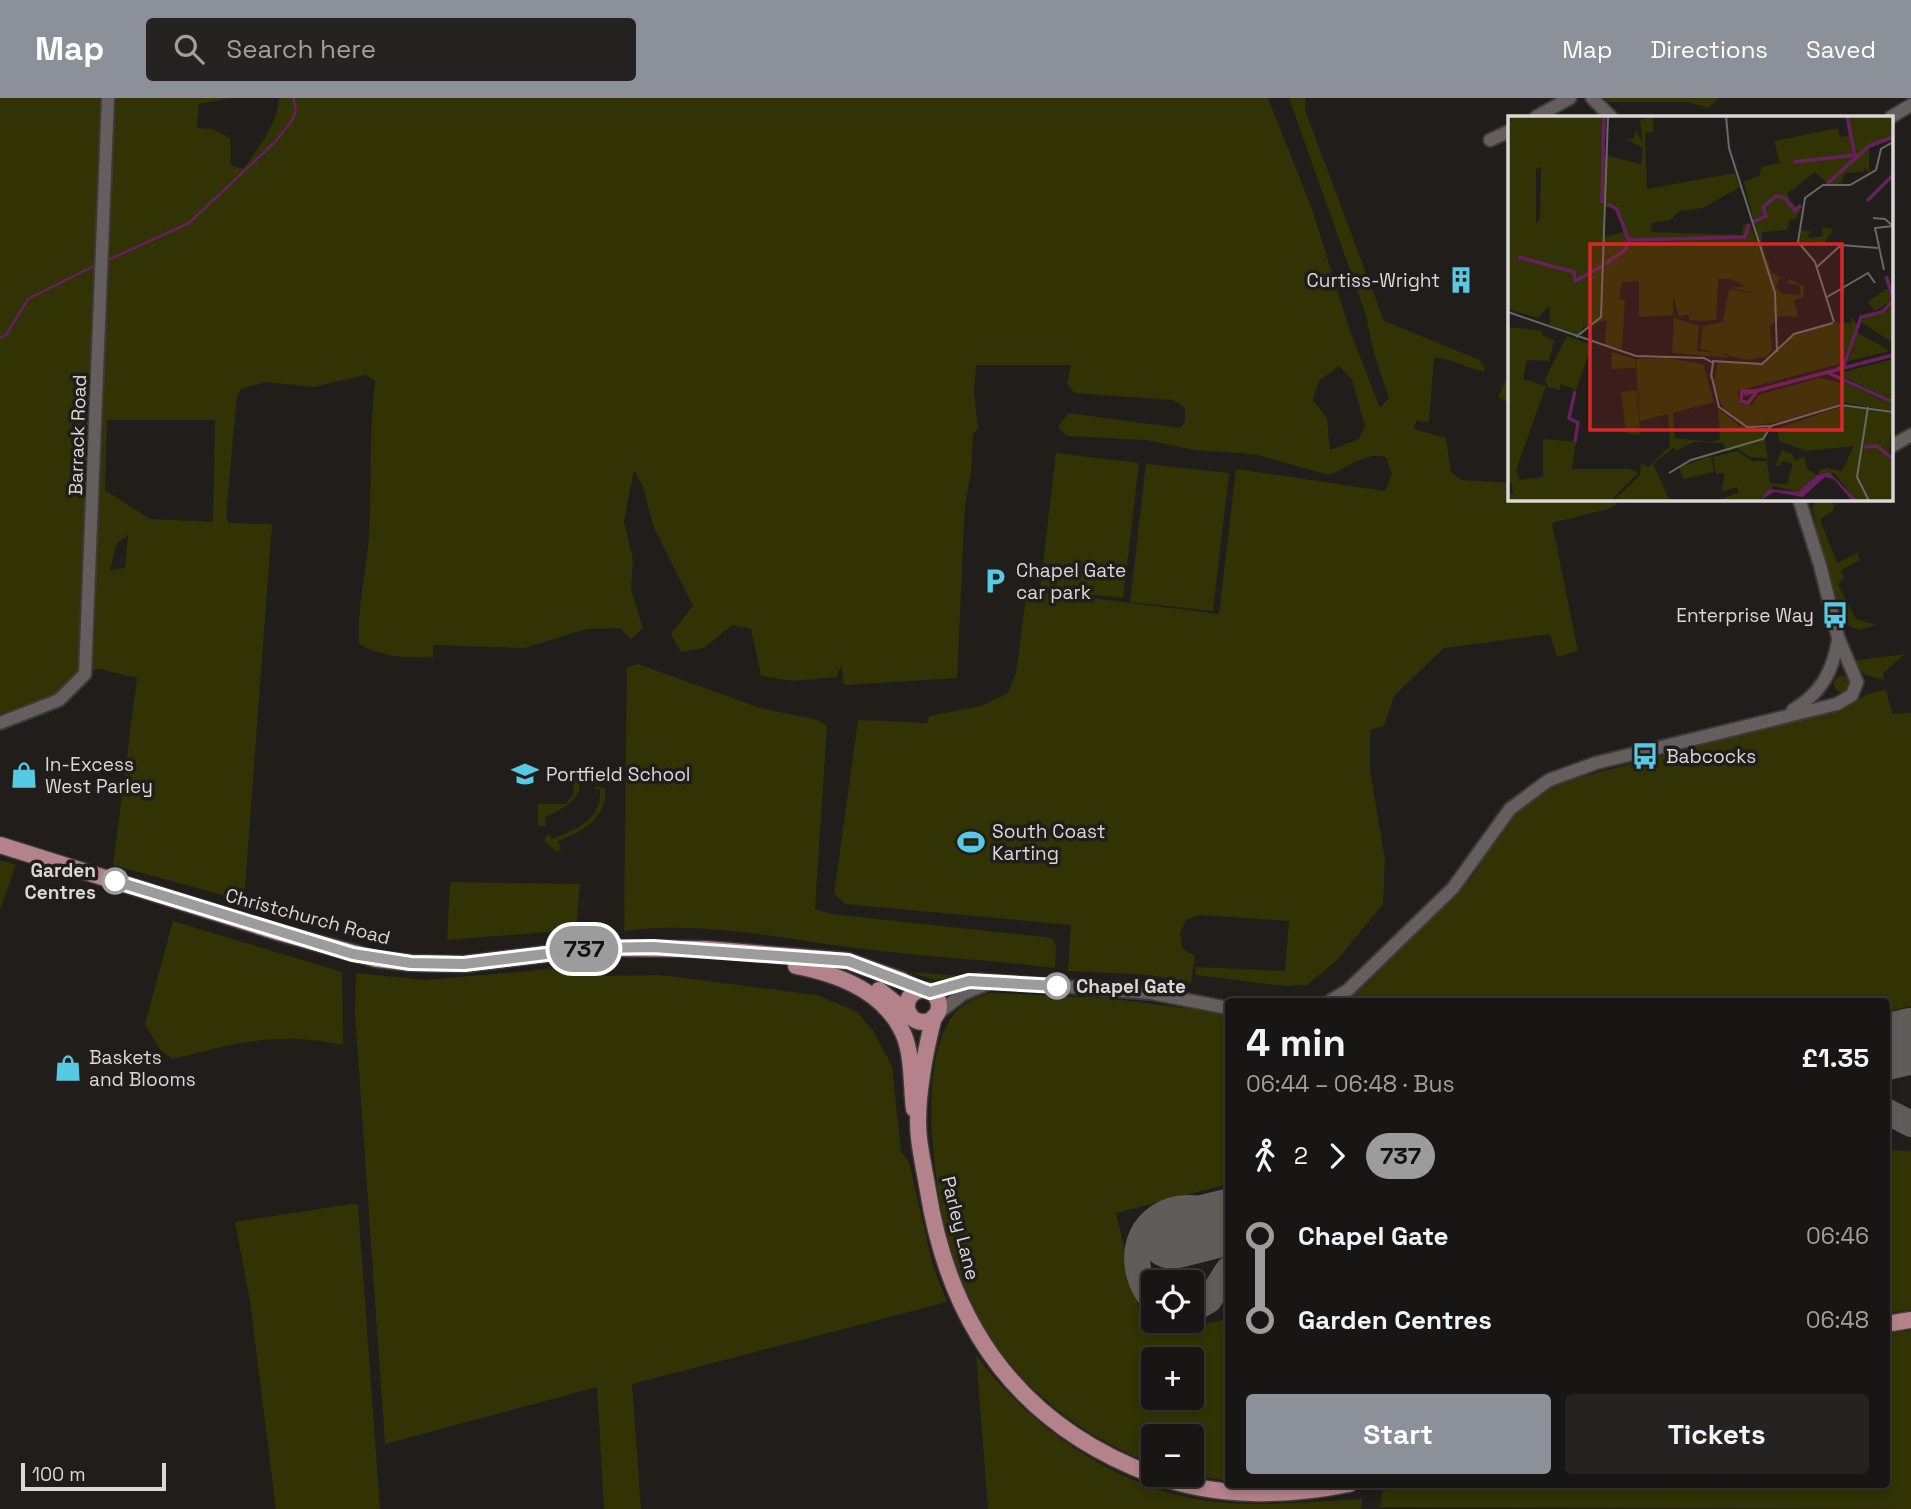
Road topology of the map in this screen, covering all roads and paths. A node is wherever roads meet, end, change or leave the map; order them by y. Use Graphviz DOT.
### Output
graph roads {
  1 [pos="108,98"];
  2 [pos="1570,98"];
  3 [pos="1592,98"];
  4 [pos="1911,105"];
  5 [pos="1538,116"];
  6 [pos="1610,116"];
  7 [pos="1893,116"];
  8 [pos="1508,132"];
  9 [pos="1490,139"];
  10 [pos="1911,435"];
  11 [pos="1894,445"];
  12 [pos="1800,500"];
  13 [pos="1838,637"];
  14 [pos="1852,672"];
  15 [pos="1829,676"];
  16 [pos="1846,698"];
  17 [pos="1779,718"];
  18 [pos="0,723"];
  19 [pos="0,845"];
  20 [pos="760,955"];
  21 [pos="782,957"];
  22 [pos="994,982"];
  23 [pos="925,991"];
  24 [pos="1334,998"];
  25 [pos="1225,1008"];
  26 [pos="910,1015"];
  27 [pos="935,1015"];
  28 [pos="920,1107"];
  29 [pos="919,1136"];
  30 [pos="1911,1320"];
  31 [pos="1890,1323"];
  32 [pos="1141,1470"];
  33 [pos="1194,1487"];
  34 [pos="1325,1488"];
  1 -- 18 [label="street, Barrack Road"];
  2 -- 5 [label="street"];
  3 -- 6 [label="street"];
  4 -- 7 [label="street"];
  8 -- 9 [label="street"];
  10 -- 11 [label="street"];
  12 -- 13 [label="street"];
  13 -- 14 [label="street"];
  13 -- 15 [label="street"];
  14 -- 15 [label="street"];
  14 -- 16 [label="street"];
  15 -- 16 [label="street"];
  15 -- 17 [label="street"];
  16 -- 17 [label="street"];
  17 -- 24 [label="street"];
  19 -- 20 [label="main road, Christchurch Road"];
  20 -- 21 [label="main road, Christchurch Road"];
  20 -- 29 [label="main road"];
  21 -- 23 [label="main road, Christchurch Road"];
  21 -- 26 [label="main road, Christchurch Road"];
  22 -- 23 [label="street"];
  22 -- 25 [label="street"];
  22 -- 27 [label="street"];
  23 -- 26 [label="main road"];
  23 -- 27 [label="main road"];
  26 -- 27 [label="main road"];
  26 -- 28 [label="main road, Parley Lane"];
  27 -- 28 [label="main road, Parley Lane"];
  28 -- 29 [label="main road, Parley Lane"];
  29 -- 32 [label="main road, Parley Lane"];
  30 -- 31 [label="main road"];
  33 -- 34 [label="main road, Parley Lane"];
}
